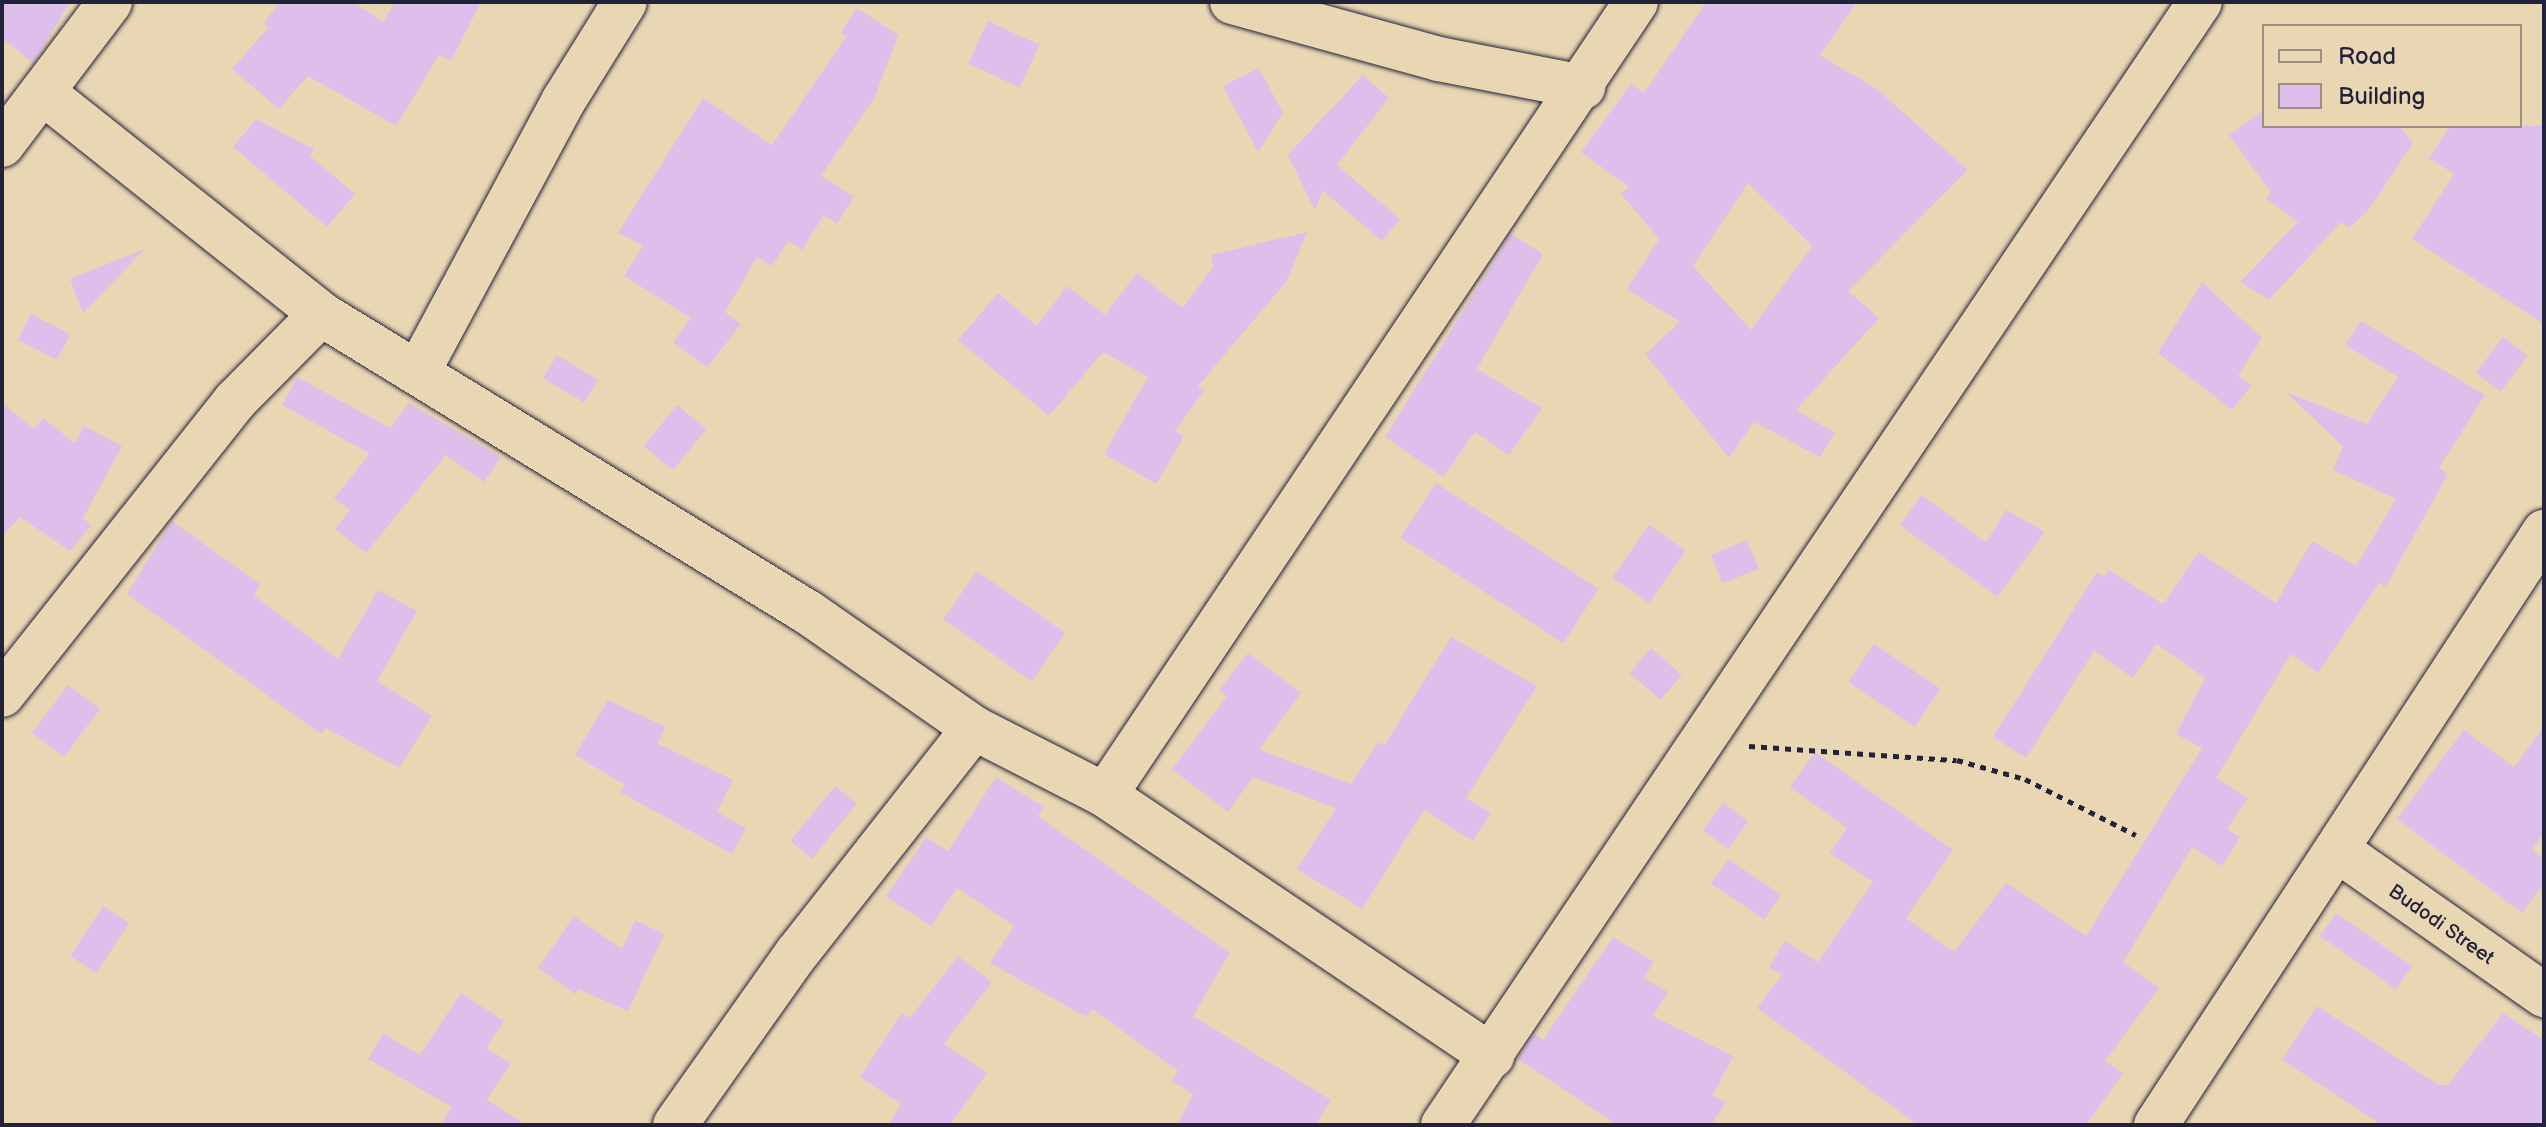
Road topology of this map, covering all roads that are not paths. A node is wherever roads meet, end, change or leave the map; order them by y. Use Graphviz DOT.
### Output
graph roads {
  1 [pos="110,2"];
  2 [pos="625,2"];
  3 [pos="1232,2"];
  4 [pos="1636,2"];
  5 [pos="2200,2"];
  6 [pos="1583,87"];
  7 [pos="46,95"];
  8 [pos="2,145"];
  9 [pos="321,314"];
  10 [pos="418,372"];
  11 [pos="2544,532"];
  12 [pos="2,695"];
  13 [pos="974,728"];
  14 [pos="1105,795"];
  15 [pos="2339,851"];
  16 [pos="2544,995"];
  17 [pos="1492,1056"];
  18 [pos="675,1125"];
  19 [pos="1443,1125"];
  20 [pos="2156,1125"];
  1 -- 7 [label="street"];
  2 -- 10 [label="street"];
  3 -- 6 [label="street"];
  4 -- 6 [label="street"];
  5 -- 17 [label="street"];
  6 -- 14 [label="street"];
  7 -- 8 [label="street"];
  7 -- 9 [label="street"];
  9 -- 10 [label="street"];
  9 -- 12 [label="street"];
  10 -- 13 [label="street"];
  11 -- 15 [label="street"];
  13 -- 14 [label="street"];
  13 -- 18 [label="street"];
  14 -- 17 [label="street"];
  15 -- 16 [label="street, Budodi Street"];
  15 -- 20 [label="street"];
  17 -- 19 [label="street"];
}
